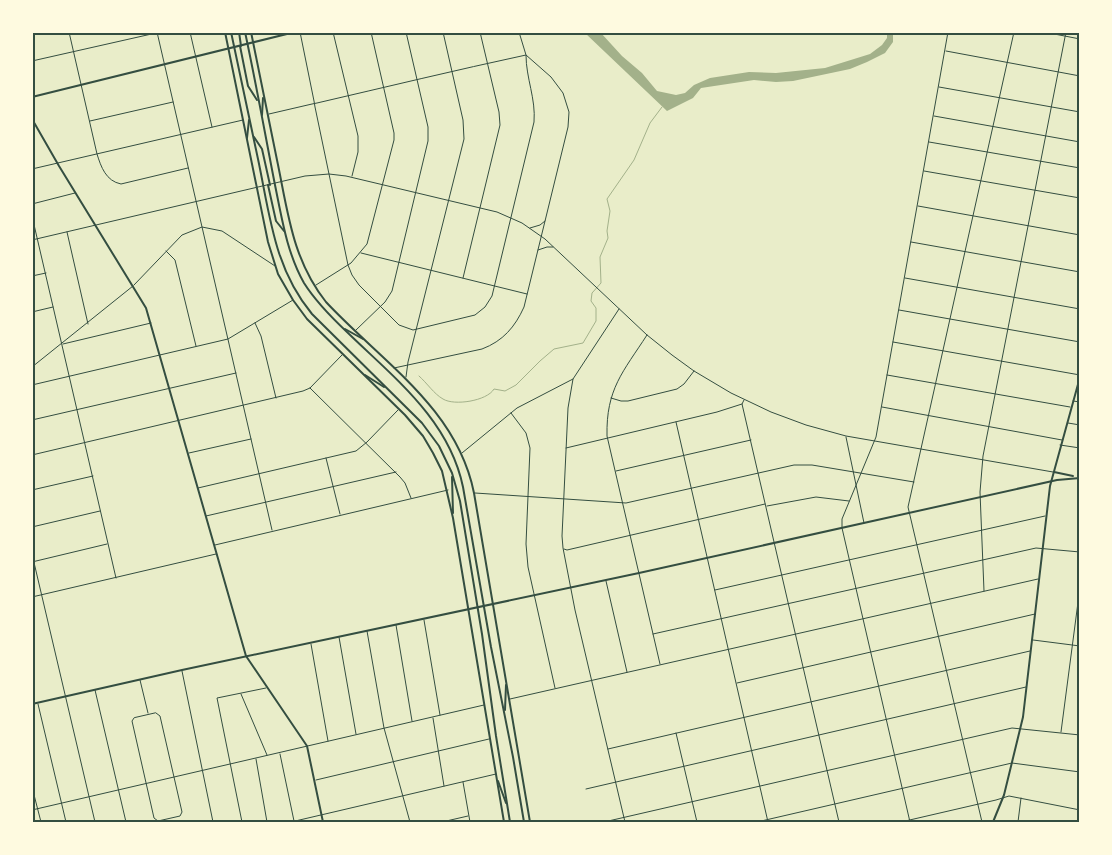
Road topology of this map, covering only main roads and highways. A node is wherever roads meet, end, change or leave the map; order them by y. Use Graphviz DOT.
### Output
graph roads {
  1 [pos="225,32"];
  2 [pos="231,32"];
  3 [pos="239,32"];
  4 [pos="245,32"];
  5 [pos="251,32"];
  6 [pos="295,32"];
  7 [pos="253,43"];
  8 [pos="247,44"];
  9 [pos="241,46"];
  10 [pos="234,48"];
  11 [pos="228,49"];
  12 [pos="264,93"];
  13 [pos="32,97"];
  14 [pos="259,104"];
  15 [pos="249,118"];
  16 [pos="261,118"];
  17 [pos="32,119"];
  18 [pos="253,135"];
  19 [pos="247,142"];
  20 [pos="285,233"];
  21 [pos="342,328"];
  22 [pos="365,340"];
  23 [pos="361,372"];
  24 [pos="1080,376"];
  25 [pos="389,390"];
  26 [pos="1053,472"];
  27 [pos="452,473"];
  28 [pos="1076,477"];
  29 [pos="1080,478"];
  30 [pos="1051,481"];
  31 [pos="454,518"];
  32 [pos="493,604"];
  33 [pos="468,609"];
  34 [pos="246,656"];
  35 [pos="506,681"];
  36 [pos="32,704"];
  37 [pos="505,715"];
  38 [pos="496,774"];
  39 [pos="508,811"];
  40 [pos="323,822"];
  41 [pos="504,822"];
  42 [pos="510,822"];
  43 [pos="524,822"];
  44 [pos="530,822"];
  45 [pos="993,822"];
  1 -- 11 [label="main road"];
  2 -- 10 [label="main road"];
  3 -- 9 [label="main road"];
  4 -- 8 [label="main road"];
  5 -- 7 [label="main road"];
  6 -- 7 [label="main road"];
  7 -- 8 [label="main road"];
  7 -- 12 [label="main road"];
  8 -- 9 [label="main road"];
  8 -- 14 [label="main road"];
  9 -- 10 [label="main road"];
  9 -- 14 [label="main road"];
  10 -- 11 [label="main road"];
  10 -- 15 [label="main road"];
  11 -- 13 [label="main road"];
  11 -- 19 [label="main road"];
  12 -- 16 [label="main road"];
  12 -- 22 [label="main road"];
  14 -- 16 [label="main road"];
  15 -- 18 [label="main road"];
  15 -- 19 [label="main road"];
  16 -- 20 [label="main road"];
  17 -- 34 [label="main road"];
  18 -- 20 [label="main road"];
  18 -- 25 [label="main road"];
  19 -- 23 [label="main road"];
  20 -- 21 [label="main road"];
  21 -- 22 [label="main road"];
  21 -- 37 [label="main road"];
  22 -- 32 [label="main road"];
  23 -- 25 [label="main road"];
  23 -- 31 [label="main road"];
  24 -- 26 [label="main road"];
  25 -- 27 [label="main road"];
  26 -- 28 [label="main road"];
  26 -- 30 [label="main road"];
  27 -- 31 [label="main road"];
  27 -- 39 [label="main road"];
  28 -- 29 [label="main road"];
  28 -- 30 [label="main road"];
  30 -- 32 [label="main road"];
  30 -- 45 [label="main road"];
  31 -- 33 [label="main road"];
  32 -- 33 [label="main road"];
  32 -- 35 [label="main road"];
  33 -- 34 [label="main road"];
  33 -- 38 [label="main road"];
  34 -- 36 [label="main road"];
  34 -- 40 [label="main road"];
  35 -- 37 [label="main road"];
  35 -- 44 [label="main road"];
  37 -- 43 [label="main road"];
  38 -- 39 [label="main road"];
  38 -- 41 [label="main road"];
  39 -- 42 [label="main road"];
}
